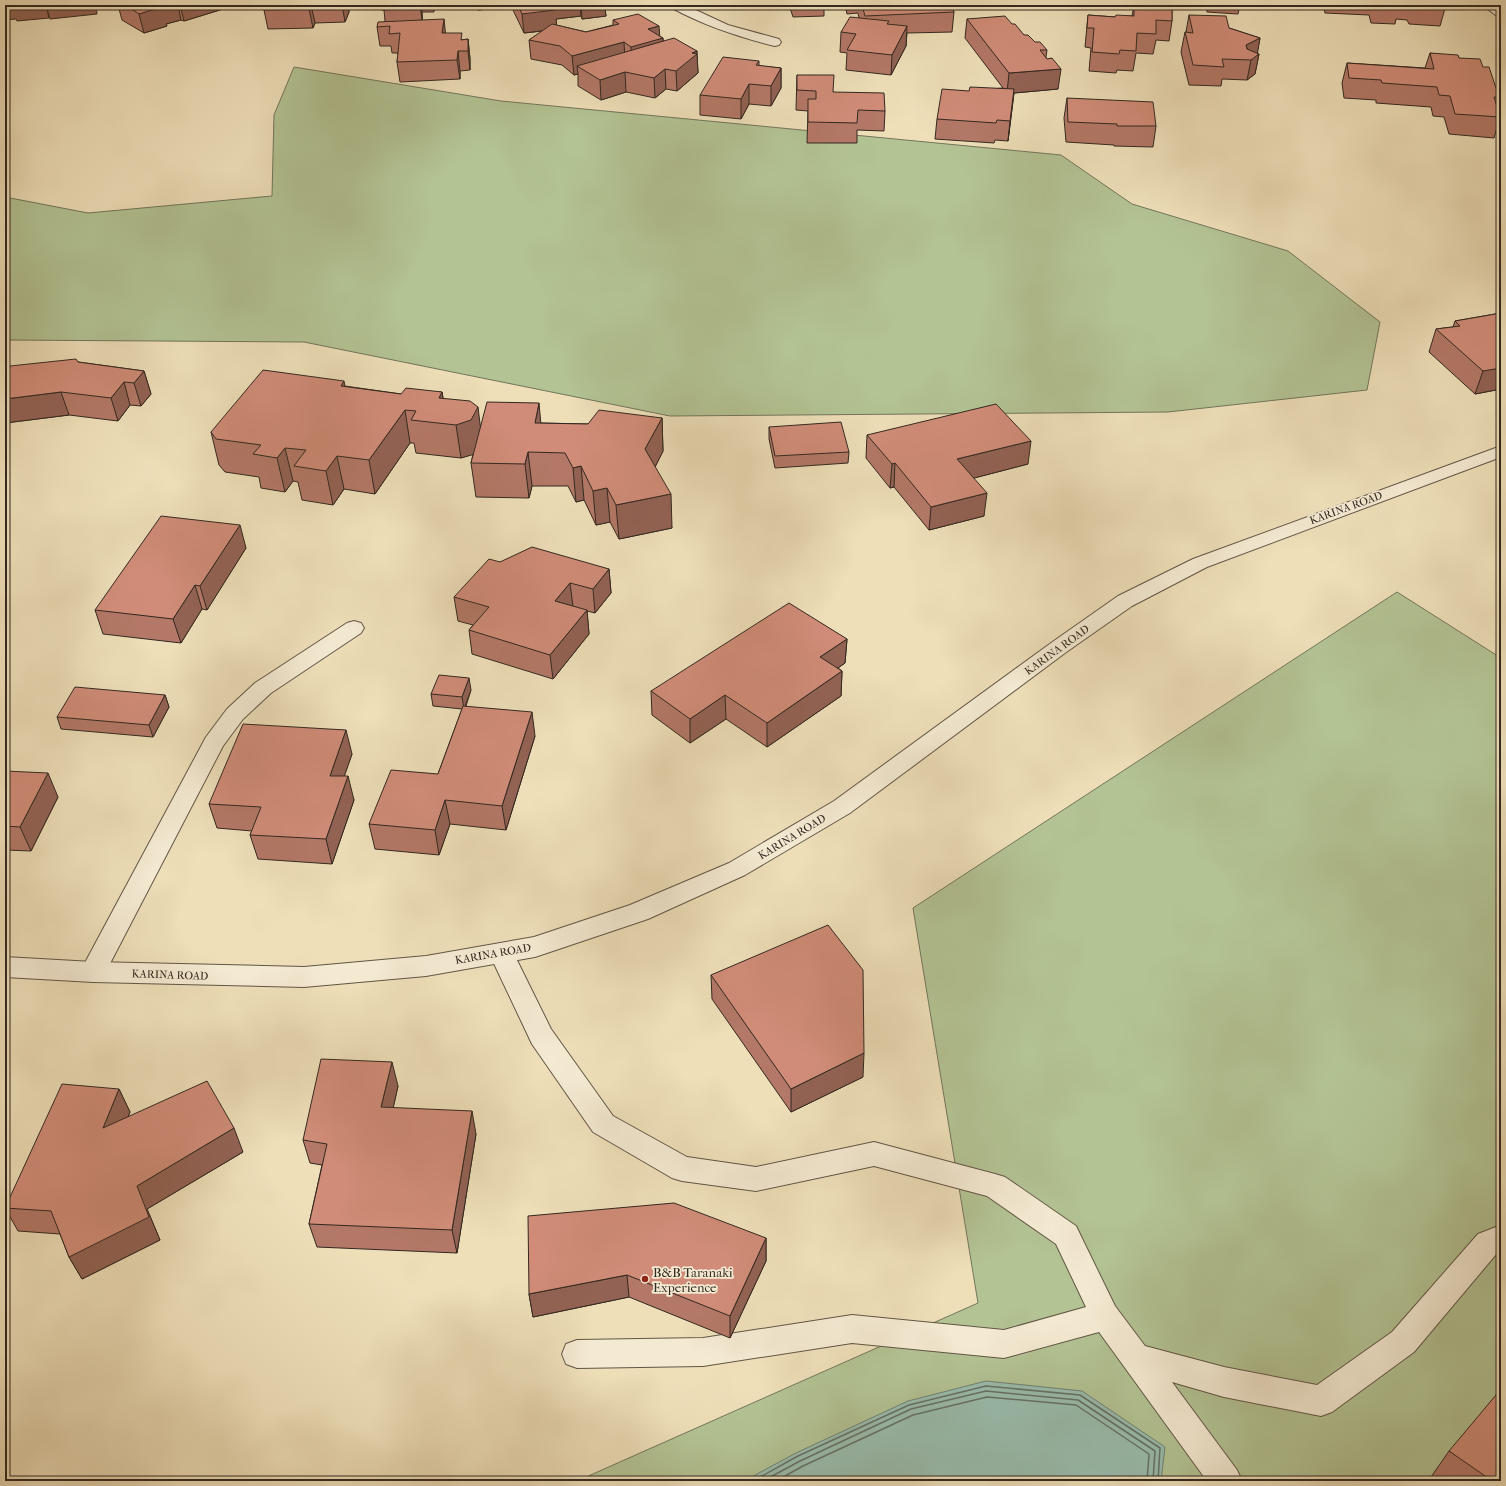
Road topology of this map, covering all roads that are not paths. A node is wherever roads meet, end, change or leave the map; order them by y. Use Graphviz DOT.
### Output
graph roads {
  1 [pos="676,5"];
  2 [pos="1488,5"];
  3 [pos="1501,14"];
  4 [pos="775,42"];
  5 [pos="1501,451"];
  6 [pos="354,628"];
  7 [pos="501,954"];
  8 [pos="5,967"];
  9 [pos="93,972"];
  10 [pos="1501,1238"];
  11 [pos="1105,1316"];
  12 [pos="576,1354"];
  13 [pos="1136,1358"];
  14 [pos="1226,1481"];
  1 -- 4 [label="street"];
  2 -- 3 [label="street"];
  5 -- 7 [label="street, KARINA ROAD"];
  6 -- 9 [label="street"];
  7 -- 9 [label="street, KARINA ROAD"];
  7 -- 11 [label="street"];
  8 -- 9 [label="street, KARINA ROAD"];
  10 -- 13 [label="street"];
  11 -- 12 [label="street"];
  11 -- 13 [label="street"];
  13 -- 14 [label="street"];
}
